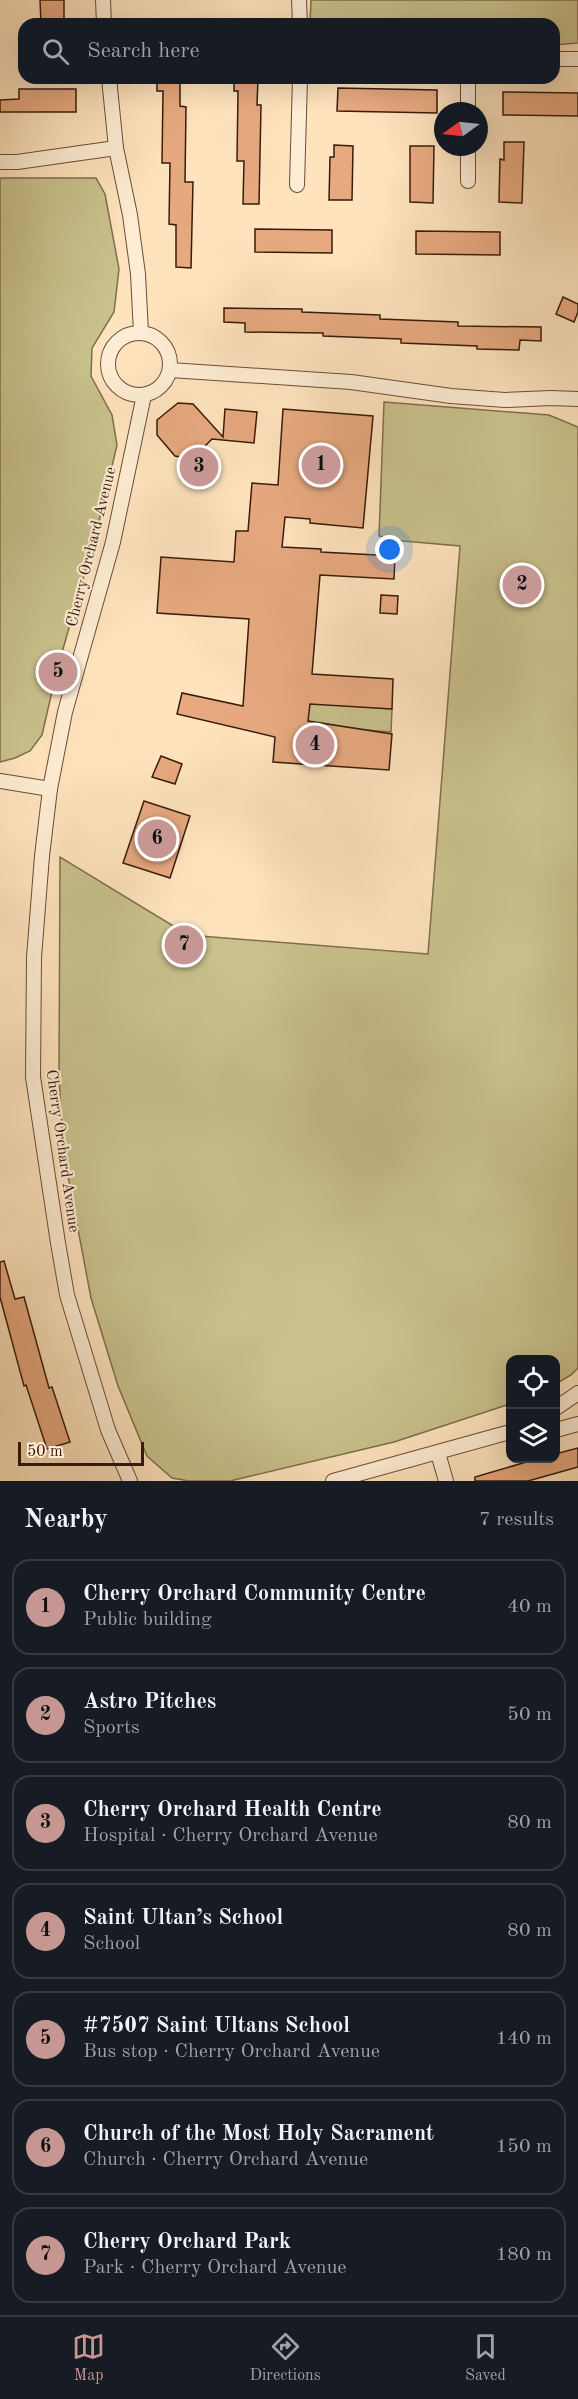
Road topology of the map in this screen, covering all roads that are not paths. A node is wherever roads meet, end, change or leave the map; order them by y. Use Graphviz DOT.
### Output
graph roads {
  1 [pos="103,0"];
  2 [pos="299,0"];
  3 [pos="104,18"];
  4 [pos="300,18"];
  5 [pos="560,59"];
  6 [pos="578,59"];
  7 [pos="110,84"];
  8 [pos="300,84"];
  9 [pos="468,84"];
  10 [pos="468,102"];
  11 [pos="116,148"];
  12 [pos="468,156"];
  13 [pos="0,162"];
  14 [pos="468,181"];
  15 [pos="297,185"];
  16 [pos="141,333"];
  17 [pos="170,369"];
  18 [pos="144,395"];
  19 [pos="578,399"];
  20 [pos="0,781"];
  21 [pos="50,789"];
  22 [pos="575,1400"];
  23 [pos="560,1406"];
  24 [pos="578,1424"];
  25 [pos="560,1429"];
  26 [pos="506,1433"];
  27 [pos="438,1454"];
  28 [pos="130,1481"];
  29 [pos="333,1481"];
  30 [pos="446,1481"];
  1 -- 3 [label="street"];
  2 -- 4 [label="street"];
  5 -- 6 [label="street"];
  7 -- 11 [label="street"];
  8 -- 15 [label="street"];
  9 -- 10 [label="street"];
  11 -- 13 [label="street"];
  11 -- 16 [label="street"];
  12 -- 14 [label="street"];
  16 -- 17 [label="street"];
  16 -- 18 [label="street"];
  17 -- 18 [label="street"];
  17 -- 19 [label="street"];
  18 -- 21 [label="street, Cherry Orchard Avenue"];
  20 -- 21 [label="street"];
  21 -- 28 [label="street, Cherry Orchard Avenue"];
  22 -- 23 [label="street"];
  24 -- 25 [label="street"];
  26 -- 27 [label="street"];
  27 -- 29 [label="street"];
  27 -- 30 [label="street"];
}
